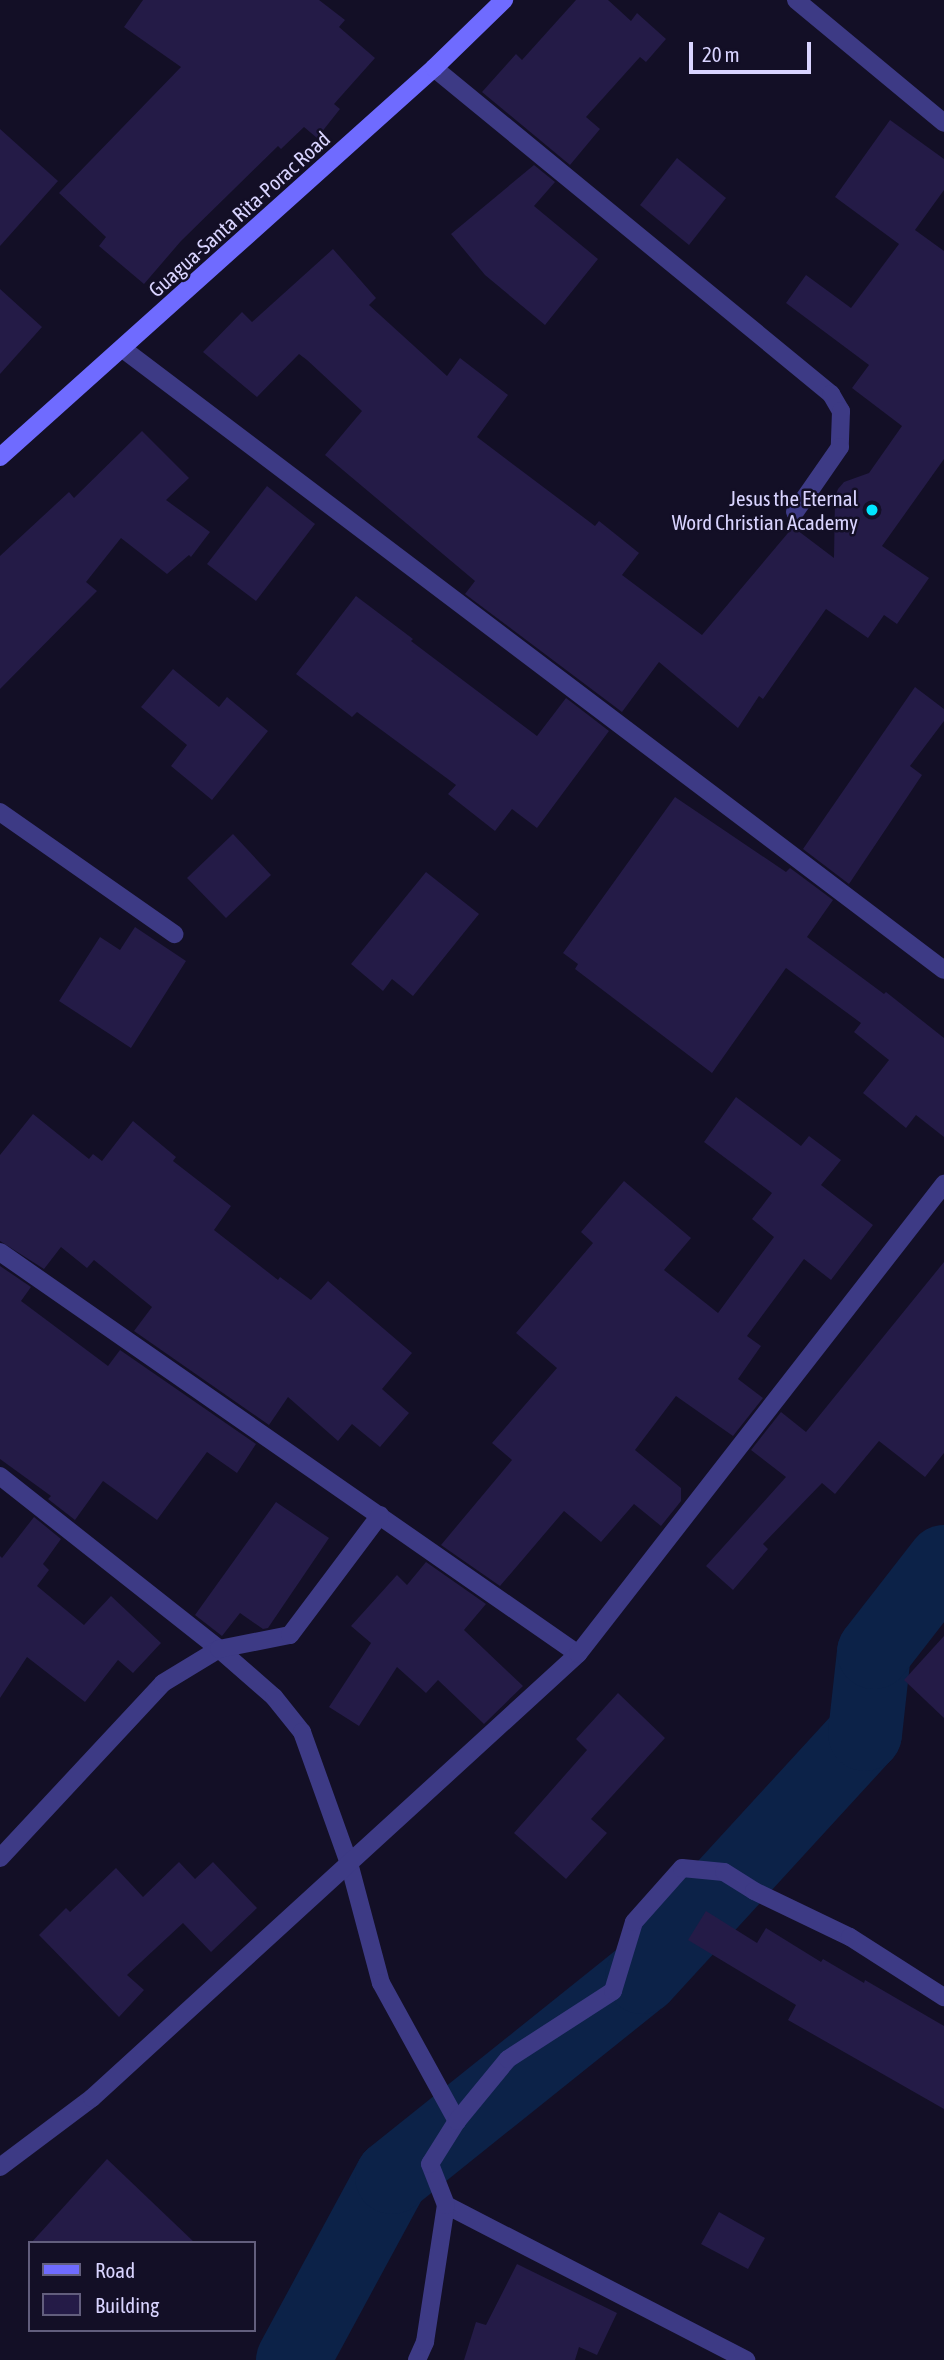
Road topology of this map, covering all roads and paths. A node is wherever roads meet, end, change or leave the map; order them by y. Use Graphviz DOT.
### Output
graph roads {
  1 [pos="504,0"];
  2 [pos="796,0"];
  3 [pos="434,68"];
  4 [pos="944,123"];
  5 [pos="123,349"];
  6 [pos="0,457"];
  7 [pos="795,512"];
  8 [pos="0,812"];
  9 [pos="174,934"];
  10 [pos="944,970"];
  11 [pos="944,1184"];
  12 [pos="0,1252"];
  13 [pos="0,1476"];
  14 [pos="380,1515"];
  15 [pos="219,1649"];
  16 [pos="578,1654"];
  17 [pos="0,1858"];
  18 [pos="349,1863"];
  19 [pos="944,1997"];
  20 [pos="457,2121"];
  21 [pos="0,2167"];
  22 [pos="446,2205"];
  23 [pos="417,2360"];
  24 [pos="746,2360"];
  1 -- 3 [label="main road, Guagua-Santa Rita-Porac Road"];
  2 -- 4 [label="street"];
  3 -- 5 [label="main road, Guagua-Santa Rita-Porac Road"];
  3 -- 7 [label="street"];
  5 -- 6 [label="main road, Guagua-Santa Rita-Porac Road"];
  5 -- 10 [label="street"];
  8 -- 9 [label="street"];
  11 -- 16 [label="street"];
  12 -- 14 [label="street"];
  13 -- 15 [label="street"];
  14 -- 15 [label="street"];
  14 -- 16 [label="street"];
  15 -- 17 [label="street"];
  15 -- 18 [label="street"];
  16 -- 18 [label="street"];
  18 -- 20 [label="street"];
  18 -- 21 [label="street"];
  19 -- 20 [label="street"];
  20 -- 22 [label="street"];
  22 -- 23 [label="street"];
  22 -- 24 [label="street"];
}
